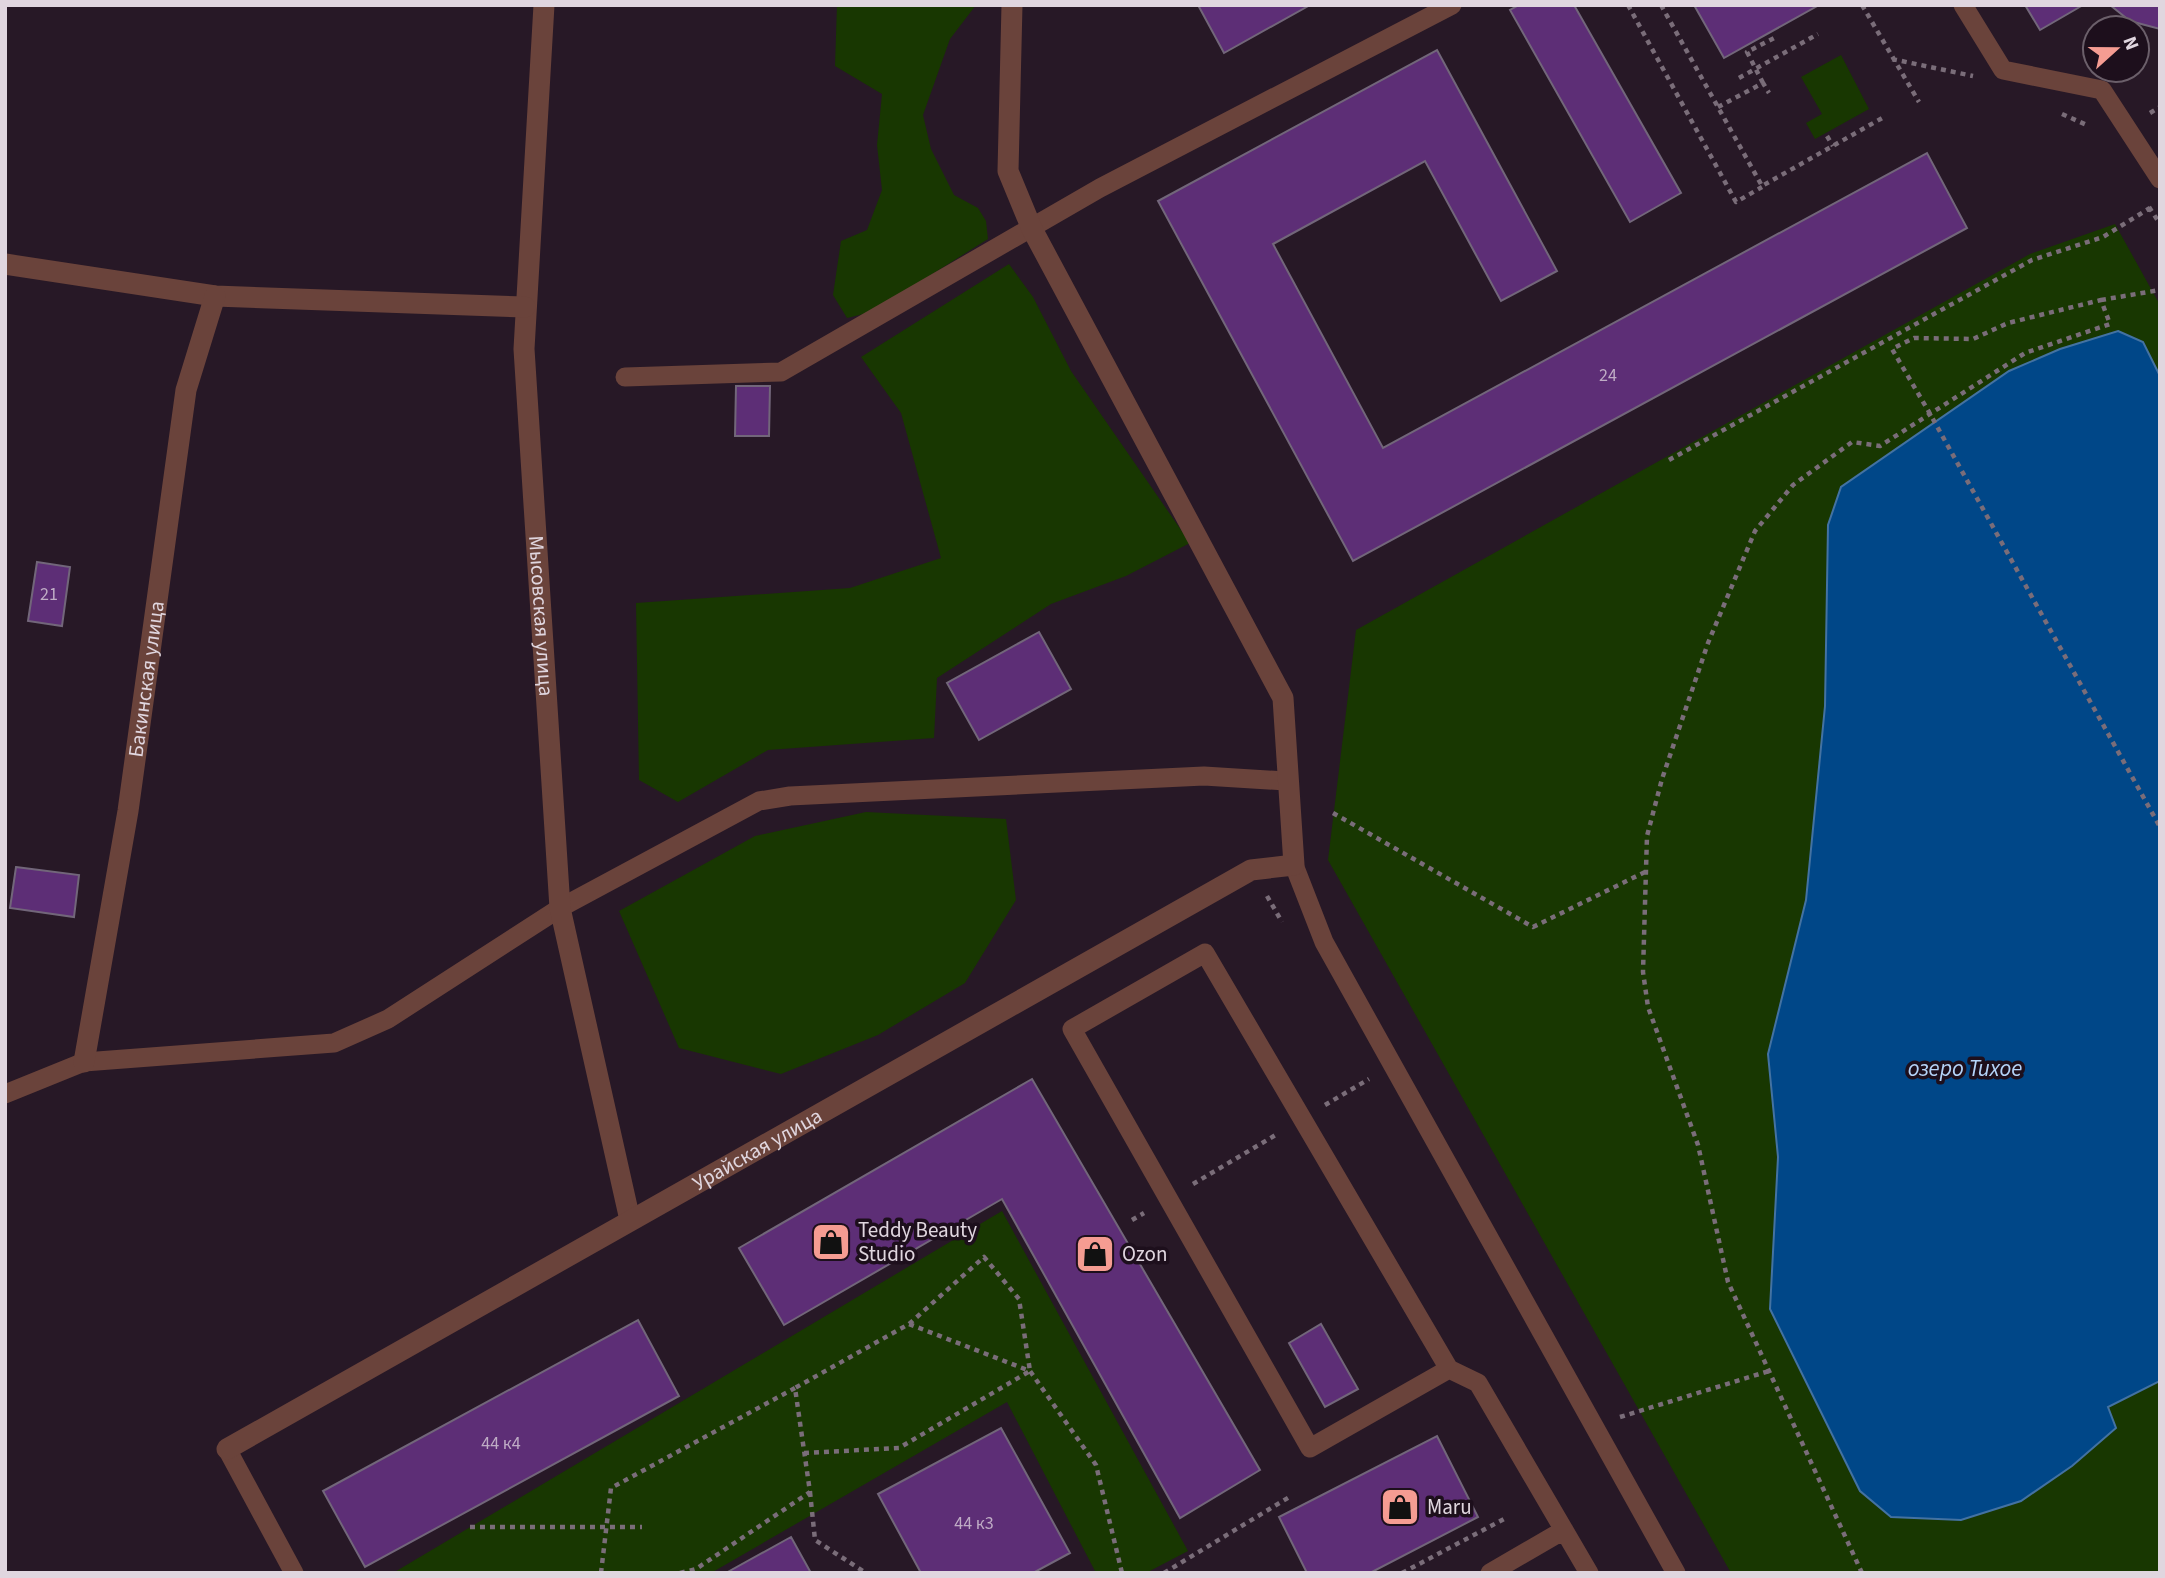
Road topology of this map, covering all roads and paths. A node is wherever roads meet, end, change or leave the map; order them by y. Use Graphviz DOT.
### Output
graph roads {
  1 [pos="544,5"];
  2 [pos="1012,5"];
  3 [pos="1452,5"];
  4 [pos="1628,5"];
  5 [pos="1661,5"];
  6 [pos="1862,5"];
  7 [pos="1963,5"];
  8 [pos="1818,34"];
  9 [pos="1776,37"];
  10 [pos="1892,59"];
  11 [pos="1756,68"];
  12 [pos="1739,78"];
  13 [pos="1979,78"];
  14 [pos="1763,83"];
  15 [pos="1769,93"];
  16 [pos="1919,102"];
  17 [pos="1718,107"];
  18 [pos="2053,109"];
  19 [pos="1884,117"];
  20 [pos="2090,127"];
  21 [pos="1827,136"];
  22 [pos="1833,146"];
  23 [pos="2160,179"];
  24 [pos="1762,187"];
  25 [pos="2143,197"];
  26 [pos="2150,208"];
  27 [pos="2160,224"];
  28 [pos="1031,229"];
  29 [pos="5,264"];
  30 [pos="2160,290"];
  31 [pos="215,296"];
  32 [pos="2101,300"];
  33 [pos="525,307"];
  34 [pos="625,377"];
  35 [pos="1929,412"];
  36 [pos="1669,460"];
  37 [pos="1286,782"];
  38 [pos="1333,813"];
  39 [pos="2160,827"];
  40 [pos="1294,865"];
  41 [pos="1647,871"];
  42 [pos="560,908"];
  43 [pos="85,1062"];
  44 [pos="1374,1076"];
  45 [pos="5,1094"];
  46 [pos="1302,1119"];
  47 [pos="1168,1199"];
  48 [pos="630,1220"];
  49 [pos="1132,1220"];
  50 [pos="909,1324"];
  51 [pos="1449,1369"];
  52 [pos="1030,1371"];
  53 [pos="1769,1371"];
  54 [pos="795,1388"];
  55 [pos="1593,1425"];
  56 [pos="227,1449"];
  57 [pos="804,1453"];
  58 [pos="810,1492"];
  59 [pos="1291,1496"];
  60 [pos="1504,1519"];
  61 [pos="470,1527"];
  62 [pos="642,1527"];
  63 [pos="606,1529"];
  64 [pos="1564,1530"];
  65 [pos="294,1573"];
  66 [pos="601,1573"];
  67 [pos="680,1573"];
  68 [pos="866,1573"];
  69 [pos="1122,1573"];
  70 [pos="1164,1573"];
  71 [pos="1402,1573"];
  72 [pos="1490,1573"];
  73 [pos="1589,1573"];
  74 [pos="1676,1573"];
  75 [pos="1862,1573"];
  1 -- 33 [label="street, Мысовская улица"];
  2 -- 28 [label="street"];
  3 -- 28 [label="lane"];
  4 -- 24 [label="path"];
  5 -- 17 [label="path"];
  6 -- 10 [label="path"];
  7 -- 23 [label="lane"];
  8 -- 11 [label="path"];
  9 -- 11 [label="path"];
  10 -- 13 [label="path"];
  10 -- 16 [label="path"];
  11 -- 12 [label="path"];
  11 -- 14 [label="path"];
  14 -- 15 [label="path"];
  14 -- 17 [label="path"];
  17 -- 24 [label="path"];
  18 -- 20 [label="path"];
  19 -- 22 [label="path"];
  21 -- 22 [label="path"];
  22 -- 24 [label="path"];
  25 -- 26 [label="path"];
  26 -- 27 [label="path"];
  26 -- 36 [label="path"];
  28 -- 34 [label="lane"];
  28 -- 37 [label="street"];
  29 -- 31 [label="street"];
  30 -- 32 [label="path"];
  31 -- 33 [label="street"];
  31 -- 43 [label="street, Бакинская улица"];
  32 -- 35 [label="path"];
  32 -- 35 [label="path"];
  33 -- 42 [label="street, Мысовская улица"];
  35 -- 39 [label="path"];
  35 -- 41 [label="path"];
  37 -- 40 [label="street"];
  37 -- 42 [label="lane"];
  38 -- 41 [label="path"];
  40 -- 48 [label="street, Урайская улица"];
  40 -- 55 [label="lane"];
  41 -- 53 [label="path"];
  42 -- 43 [label="lane"];
  42 -- 48 [label="street, Мысовская улица"];
  43 -- 45 [label="lane"];
  44 -- 46 [label="path"];
  46 -- 47 [label="path"];
  46 -- 47 [label="lane"];
  46 -- 51 [label="lane"];
  47 -- 49 [label="path"];
  47 -- 51 [label="lane"];
  48 -- 56 [label="street, Урайская улица"];
  50 -- 52 [label="path"];
  50 -- 52 [label="path"];
  50 -- 54 [label="path"];
  51 -- 64 [label="lane"];
  52 -- 57 [label="path"];
  52 -- 69 [label="path"];
  53 -- 55 [label="path"];
  53 -- 75 [label="path"];
  54 -- 57 [label="path"];
  54 -- 63 [label="path"];
  55 -- 74 [label="lane"];
  56 -- 65 [label="lane"];
  57 -- 58 [label="path"];
  58 -- 67 [label="path"];
  58 -- 68 [label="path"];
  59 -- 70 [label="path"];
  60 -- 71 [label="path"];
  61 -- 63 [label="path"];
  62 -- 63 [label="path"];
  63 -- 66 [label="path"];
  64 -- 72 [label="lane"];
  64 -- 73 [label="lane"];
}
